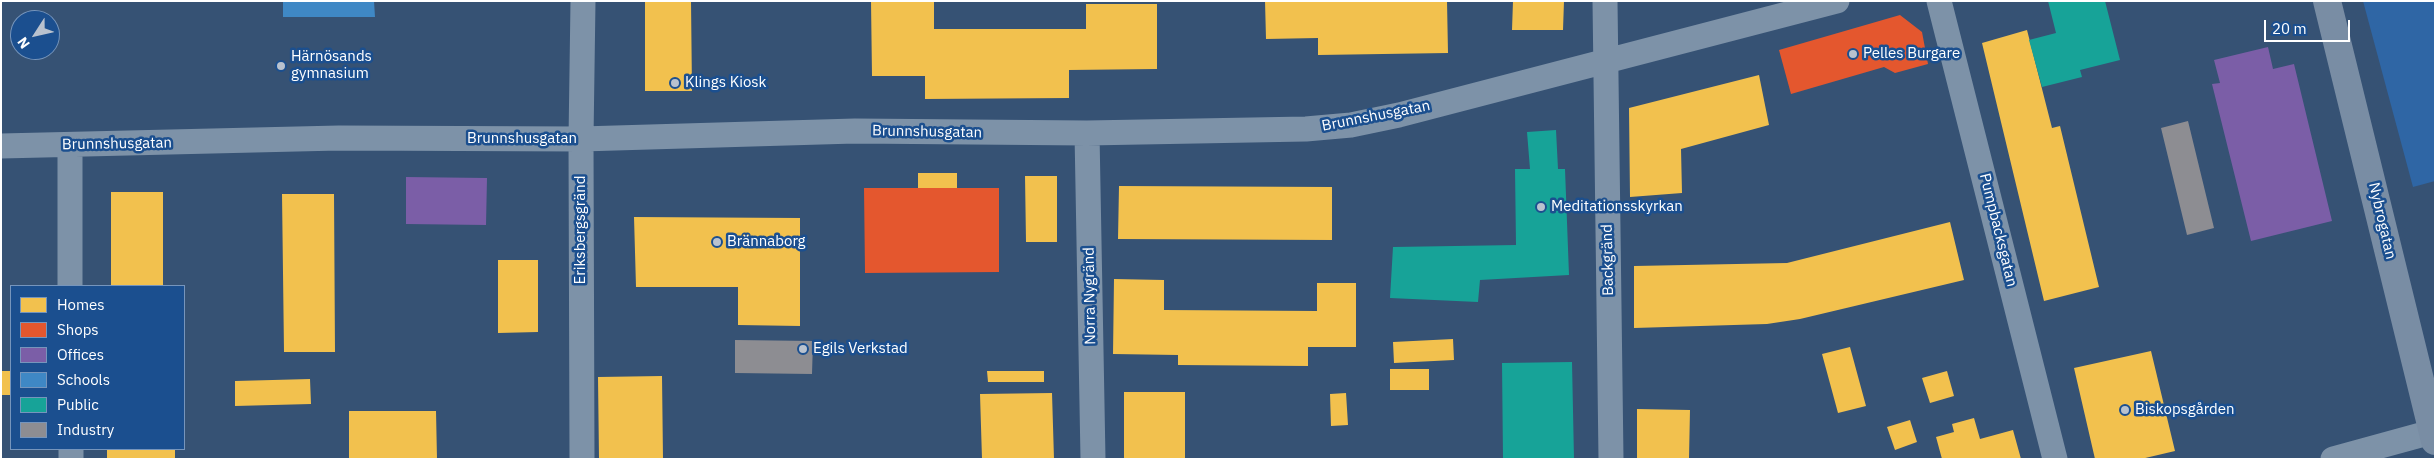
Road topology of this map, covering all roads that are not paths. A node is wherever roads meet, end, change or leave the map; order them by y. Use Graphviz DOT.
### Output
graph roads {
  1 [pos="583,1"];
  2 [pos="1605,1"];
  3 [pos="1837,1"];
  4 [pos="1939,1"];
  5 [pos="2327,1"];
  6 [pos="1604,61"];
  7 [pos="1088,133"];
  8 [pos="581,140"];
  9 [pos="70,145"];
  10 [pos="1,146"];
  11 [pos="70,285"];
  12 [pos="2434,434"];
  13 [pos="582,459"];
  14 [pos="1093,459"];
  15 [pos="1611,459"];
  16 [pos="2055,459"];
  17 [pos="2333,459"];
  1 -- 8 [label="street, Eriksbergsgränd"];
  2 -- 6 [label="street, Backgränd"];
  3 -- 6 [label="street, Brunnshusgatan"];
  4 -- 16 [label="street, Pumpbacksgatan"];
  5 -- 12 [label="main road, Nybrogatan"];
  6 -- 7 [label="street, Brunnshusgatan"];
  6 -- 15 [label="street, Backgränd"];
  7 -- 8 [label="street, Brunnshusgatan"];
  7 -- 14 [label="street, Norra Nygränd"];
  8 -- 9 [label="street, Brunnshusgatan"];
  8 -- 13 [label="street, Eriksbergsgränd"];
  9 -- 10 [label="street, Brunnshusgatan"];
  9 -- 11 [label="street"];
  12 -- 17 [label="street"];
}
